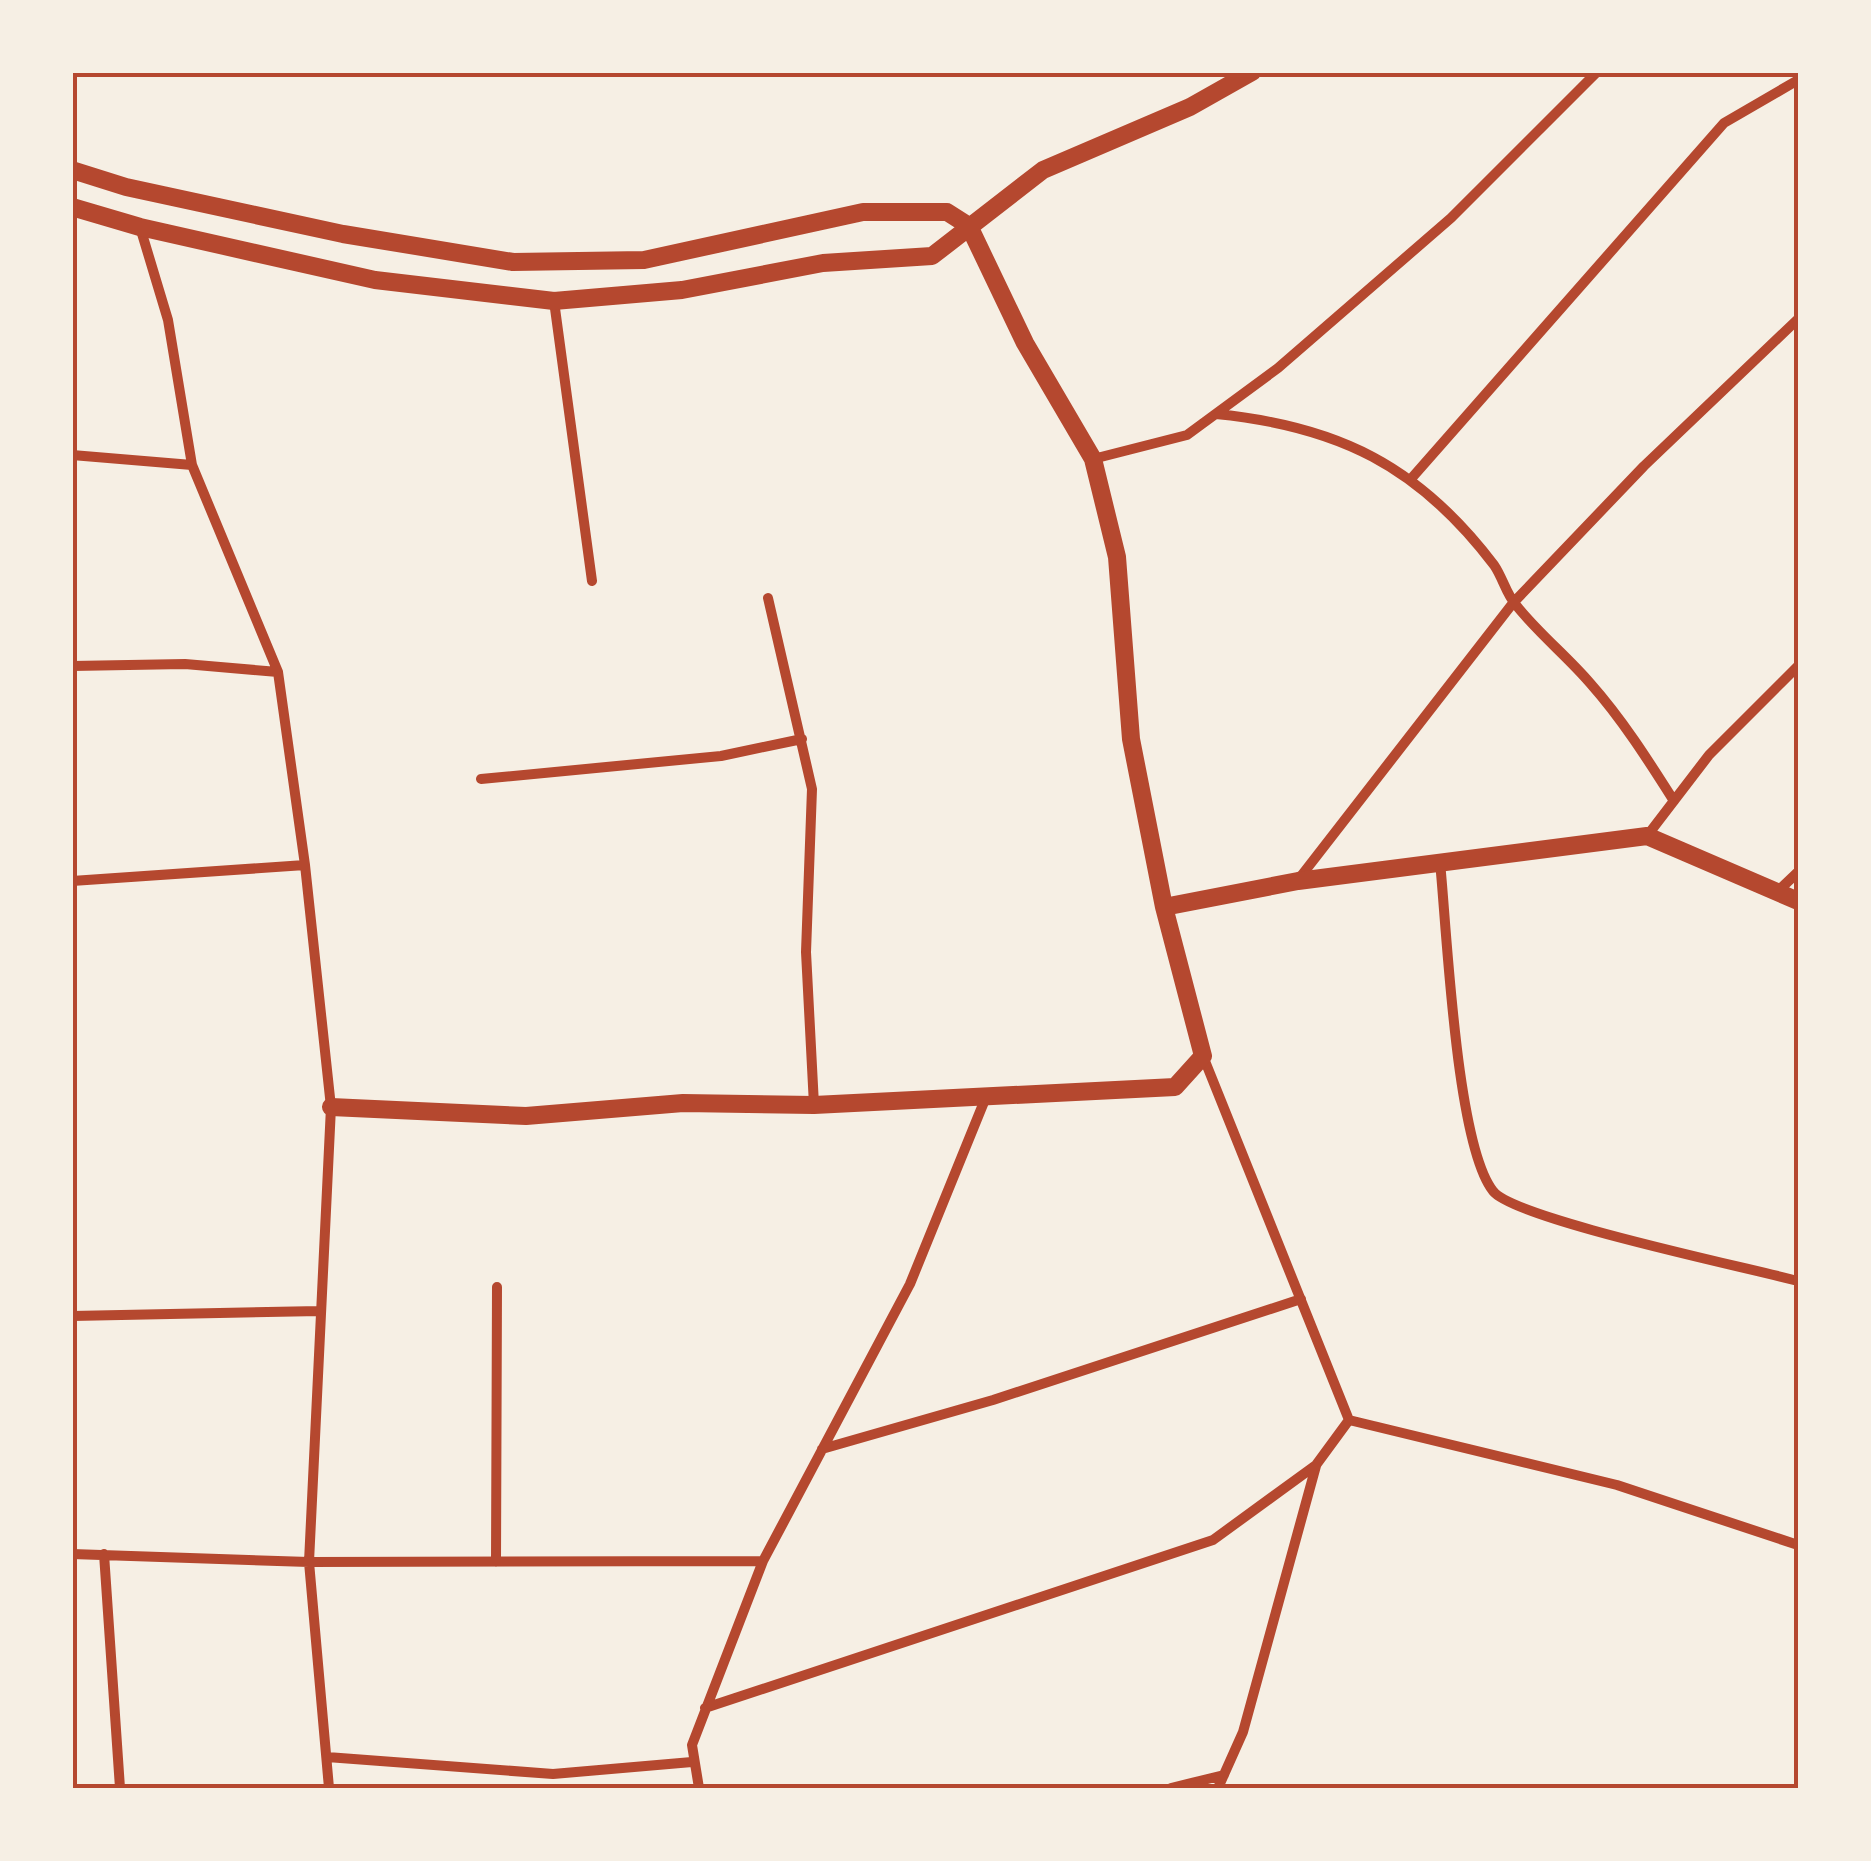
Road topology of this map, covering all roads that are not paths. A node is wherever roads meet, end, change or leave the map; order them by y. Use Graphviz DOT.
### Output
graph roads {
  1 [pos="1252,72"];
  2 [pos="1597,72"];
  3 [pos="1798,80"];
  4 [pos="72,170"];
  5 [pos="72,208"];
  6 [pos="969,226"];
  7 [pos="140,227"];
  8 [pos="554,301"];
  9 [pos="1798,319"];
  10 [pos="1215,414"];
  11 [pos="72,456"];
  12 [pos="1093,459"];
  13 [pos="192,464"];
  14 [pos="1410,480"];
  15 [pos="592,581"];
  16 [pos="768,598"];
  17 [pos="1514,603"];
  18 [pos="72,666"];
  19 [pos="1798,666"];
  20 [pos="278,672"];
  21 [pos="802,739"];
  22 [pos="481,779"];
  23 [pos="1674,801"];
  24 [pos="1647,836"];
  25 [pos="1440,862"];
  26 [pos="305,866"];
  27 [pos="1798,872"];
  28 [pos="72,881"];
  29 [pos="1298,881"];
  30 [pos="1779,890"];
  31 [pos="1798,901"];
  32 [pos="1164,907"];
  33 [pos="1203,1056"];
  34 [pos="986,1097"];
  35 [pos="814,1105"];
  36 [pos="330,1107"];
  37 [pos="1798,1281"];
  38 [pos="498,1286"];
  39 [pos="1300,1299"];
  40 [pos="320,1311"];
  41 [pos="72,1316"];
  42 [pos="1349,1420"];
  43 [pos="822,1450"];
  44 [pos="1316,1465"];
  45 [pos="1798,1545"];
  46 [pos="72,1554"];
  47 [pos="104,1554"];
  48 [pos="763,1561"];
  49 [pos="308,1562"];
  50 [pos="496,1562"];
  51 [pos="705,1708"];
  52 [pos="327,1756"];
  53 [pos="692,1762"];
  54 [pos="1224,1776"];
  55 [pos="120,1788"];
  56 [pos="329,1788"];
  57 [pos="699,1788"];
  58 [pos="1170,1788"];
  59 [pos="1218,1788"];
  1 -- 6 [label="street"];
  2 -- 10 [label="street"];
  3 -- 14 [label="street"];
  4 -- 6 [label="street"];
  5 -- 7 [label="street"];
  6 -- 8 [label="street"];
  6 -- 12 [label="street"];
  7 -- 8 [label="street"];
  7 -- 13 [label="street"];
  8 -- 15 [label="street"];
  9 -- 17 [label="street"];
  10 -- 12 [label="street"];
  10 -- 14 [label="street"];
  11 -- 13 [label="street"];
  12 -- 32 [label="street"];
  13 -- 20 [label="street"];
  14 -- 17 [label="street"];
  16 -- 21 [label="street"];
  17 -- 23 [label="street"];
  17 -- 29 [label="street"];
  18 -- 20 [label="street"];
  19 -- 23 [label="street"];
  20 -- 26 [label="street"];
  21 -- 22 [label="street"];
  21 -- 35 [label="street"];
  23 -- 24 [label="street"];
  24 -- 25 [label="street"];
  24 -- 30 [label="street"];
  25 -- 29 [label="street"];
  25 -- 37 [label="street"];
  26 -- 28 [label="street"];
  26 -- 36 [label="street"];
  27 -- 30 [label="street"];
  29 -- 32 [label="street"];
  30 -- 31 [label="street"];
  32 -- 33 [label="street"];
  33 -- 34 [label="street"];
  33 -- 39 [label="street"];
  34 -- 35 [label="street"];
  34 -- 43 [label="street"];
  35 -- 36 [label="street"];
  36 -- 40 [label="street"];
  38 -- 50 [label="street"];
  39 -- 42 [label="street"];
  39 -- 43 [label="street"];
  40 -- 41 [label="street"];
  40 -- 49 [label="street"];
  42 -- 44 [label="street"];
  42 -- 45 [label="street"];
  43 -- 48 [label="street"];
  44 -- 51 [label="street"];
  44 -- 54 [label="street"];
  46 -- 47 [label="street"];
  47 -- 49 [label="street"];
  47 -- 55 [label="street"];
  48 -- 50 [label="street"];
  48 -- 51 [label="street"];
  49 -- 50 [label="street"];
  49 -- 52 [label="street"];
  51 -- 53 [label="street"];
  52 -- 53 [label="street"];
  52 -- 56 [label="street"];
  53 -- 57 [label="street"];
  54 -- 58 [label="street"];
  54 -- 59 [label="street"];
}
